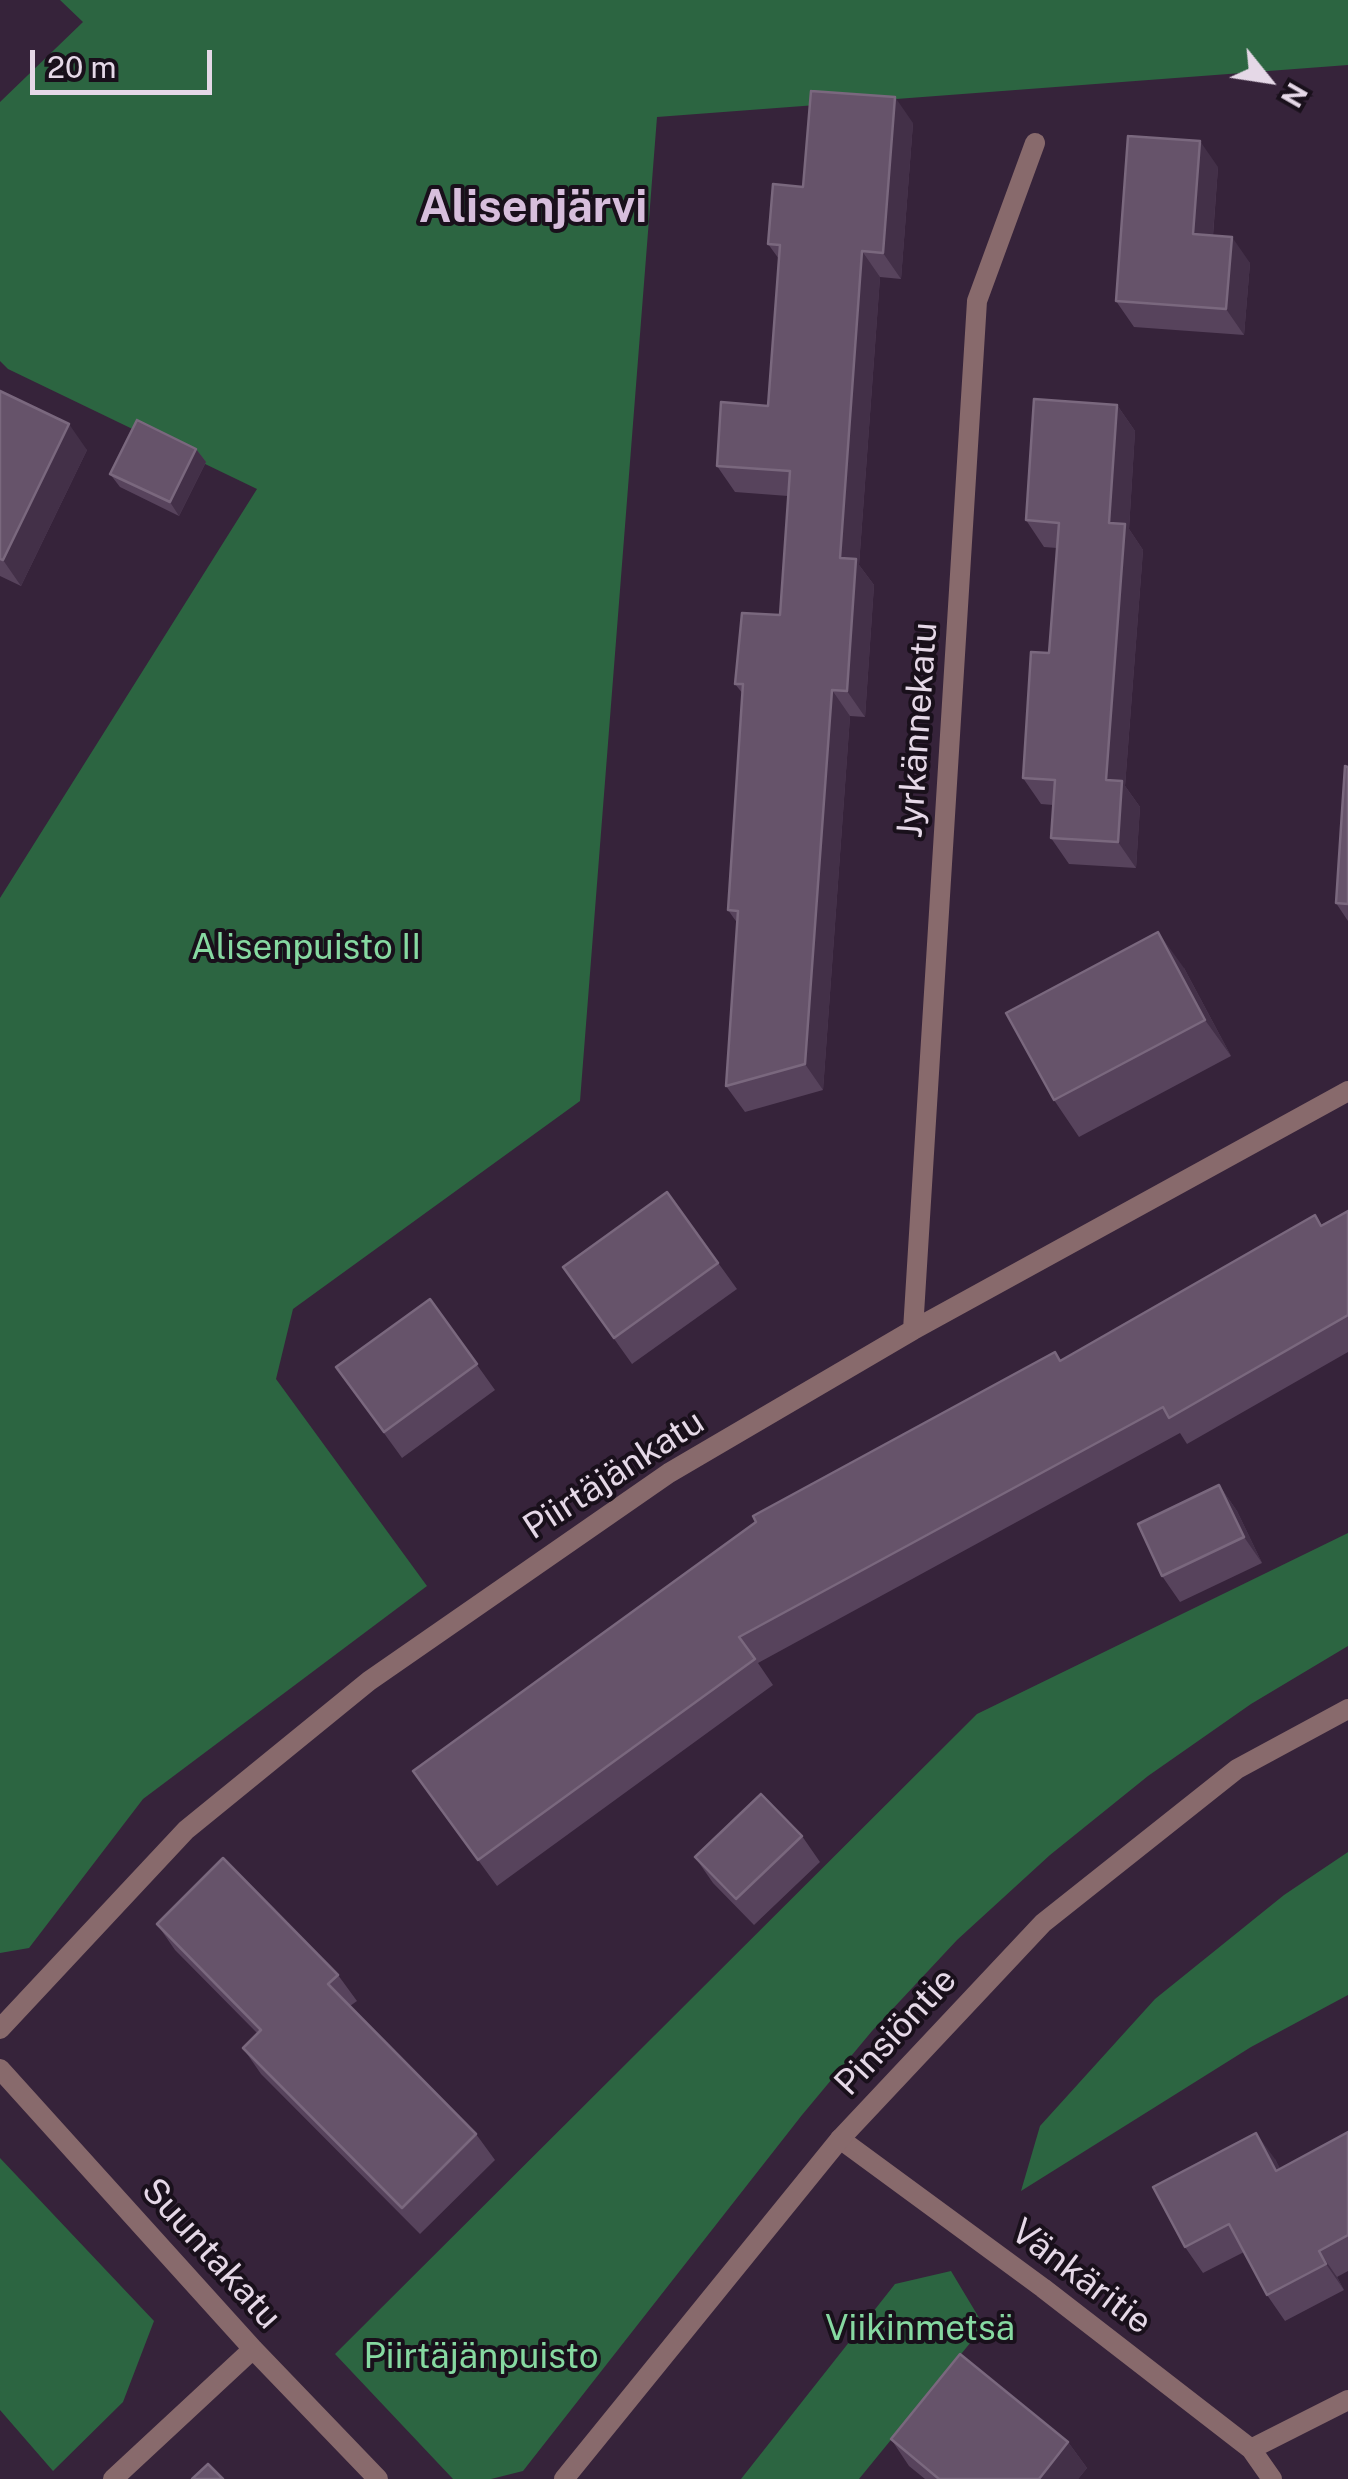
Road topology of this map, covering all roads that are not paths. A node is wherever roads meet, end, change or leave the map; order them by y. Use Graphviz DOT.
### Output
graph roads {
  1 [pos="1035,143"];
  2 [pos="1348,1090"];
  3 [pos="913,1330"];
  4 [pos="1348,1709"];
  5 [pos="0,2030"];
  6 [pos="0,2069"];
  7 [pos="840,2140"];
  8 [pos="253,2349"];
  9 [pos="1348,2400"];
  10 [pos="1251,2449"];
  11 [pos="113,2479"];
  12 [pos="378,2479"];
  13 [pos="564,2479"];
  14 [pos="1272,2479"];
  1 -- 3 [label="street, Jyrkännekatu"];
  2 -- 3 [label="street, Piirtäjänkatu"];
  3 -- 5 [label="street, Piirtäjänkatu"];
  4 -- 7 [label="street, Pinsiöntie"];
  6 -- 8 [label="street, Suuntakatu"];
  7 -- 10 [label="street, Vänkäritie"];
  7 -- 13 [label="street, Pinsiöntie"];
  8 -- 11 [label="street"];
  8 -- 12 [label="street, Suuntakatu"];
  9 -- 10 [label="street"];
  10 -- 14 [label="street, Vänkäritie"];
}
